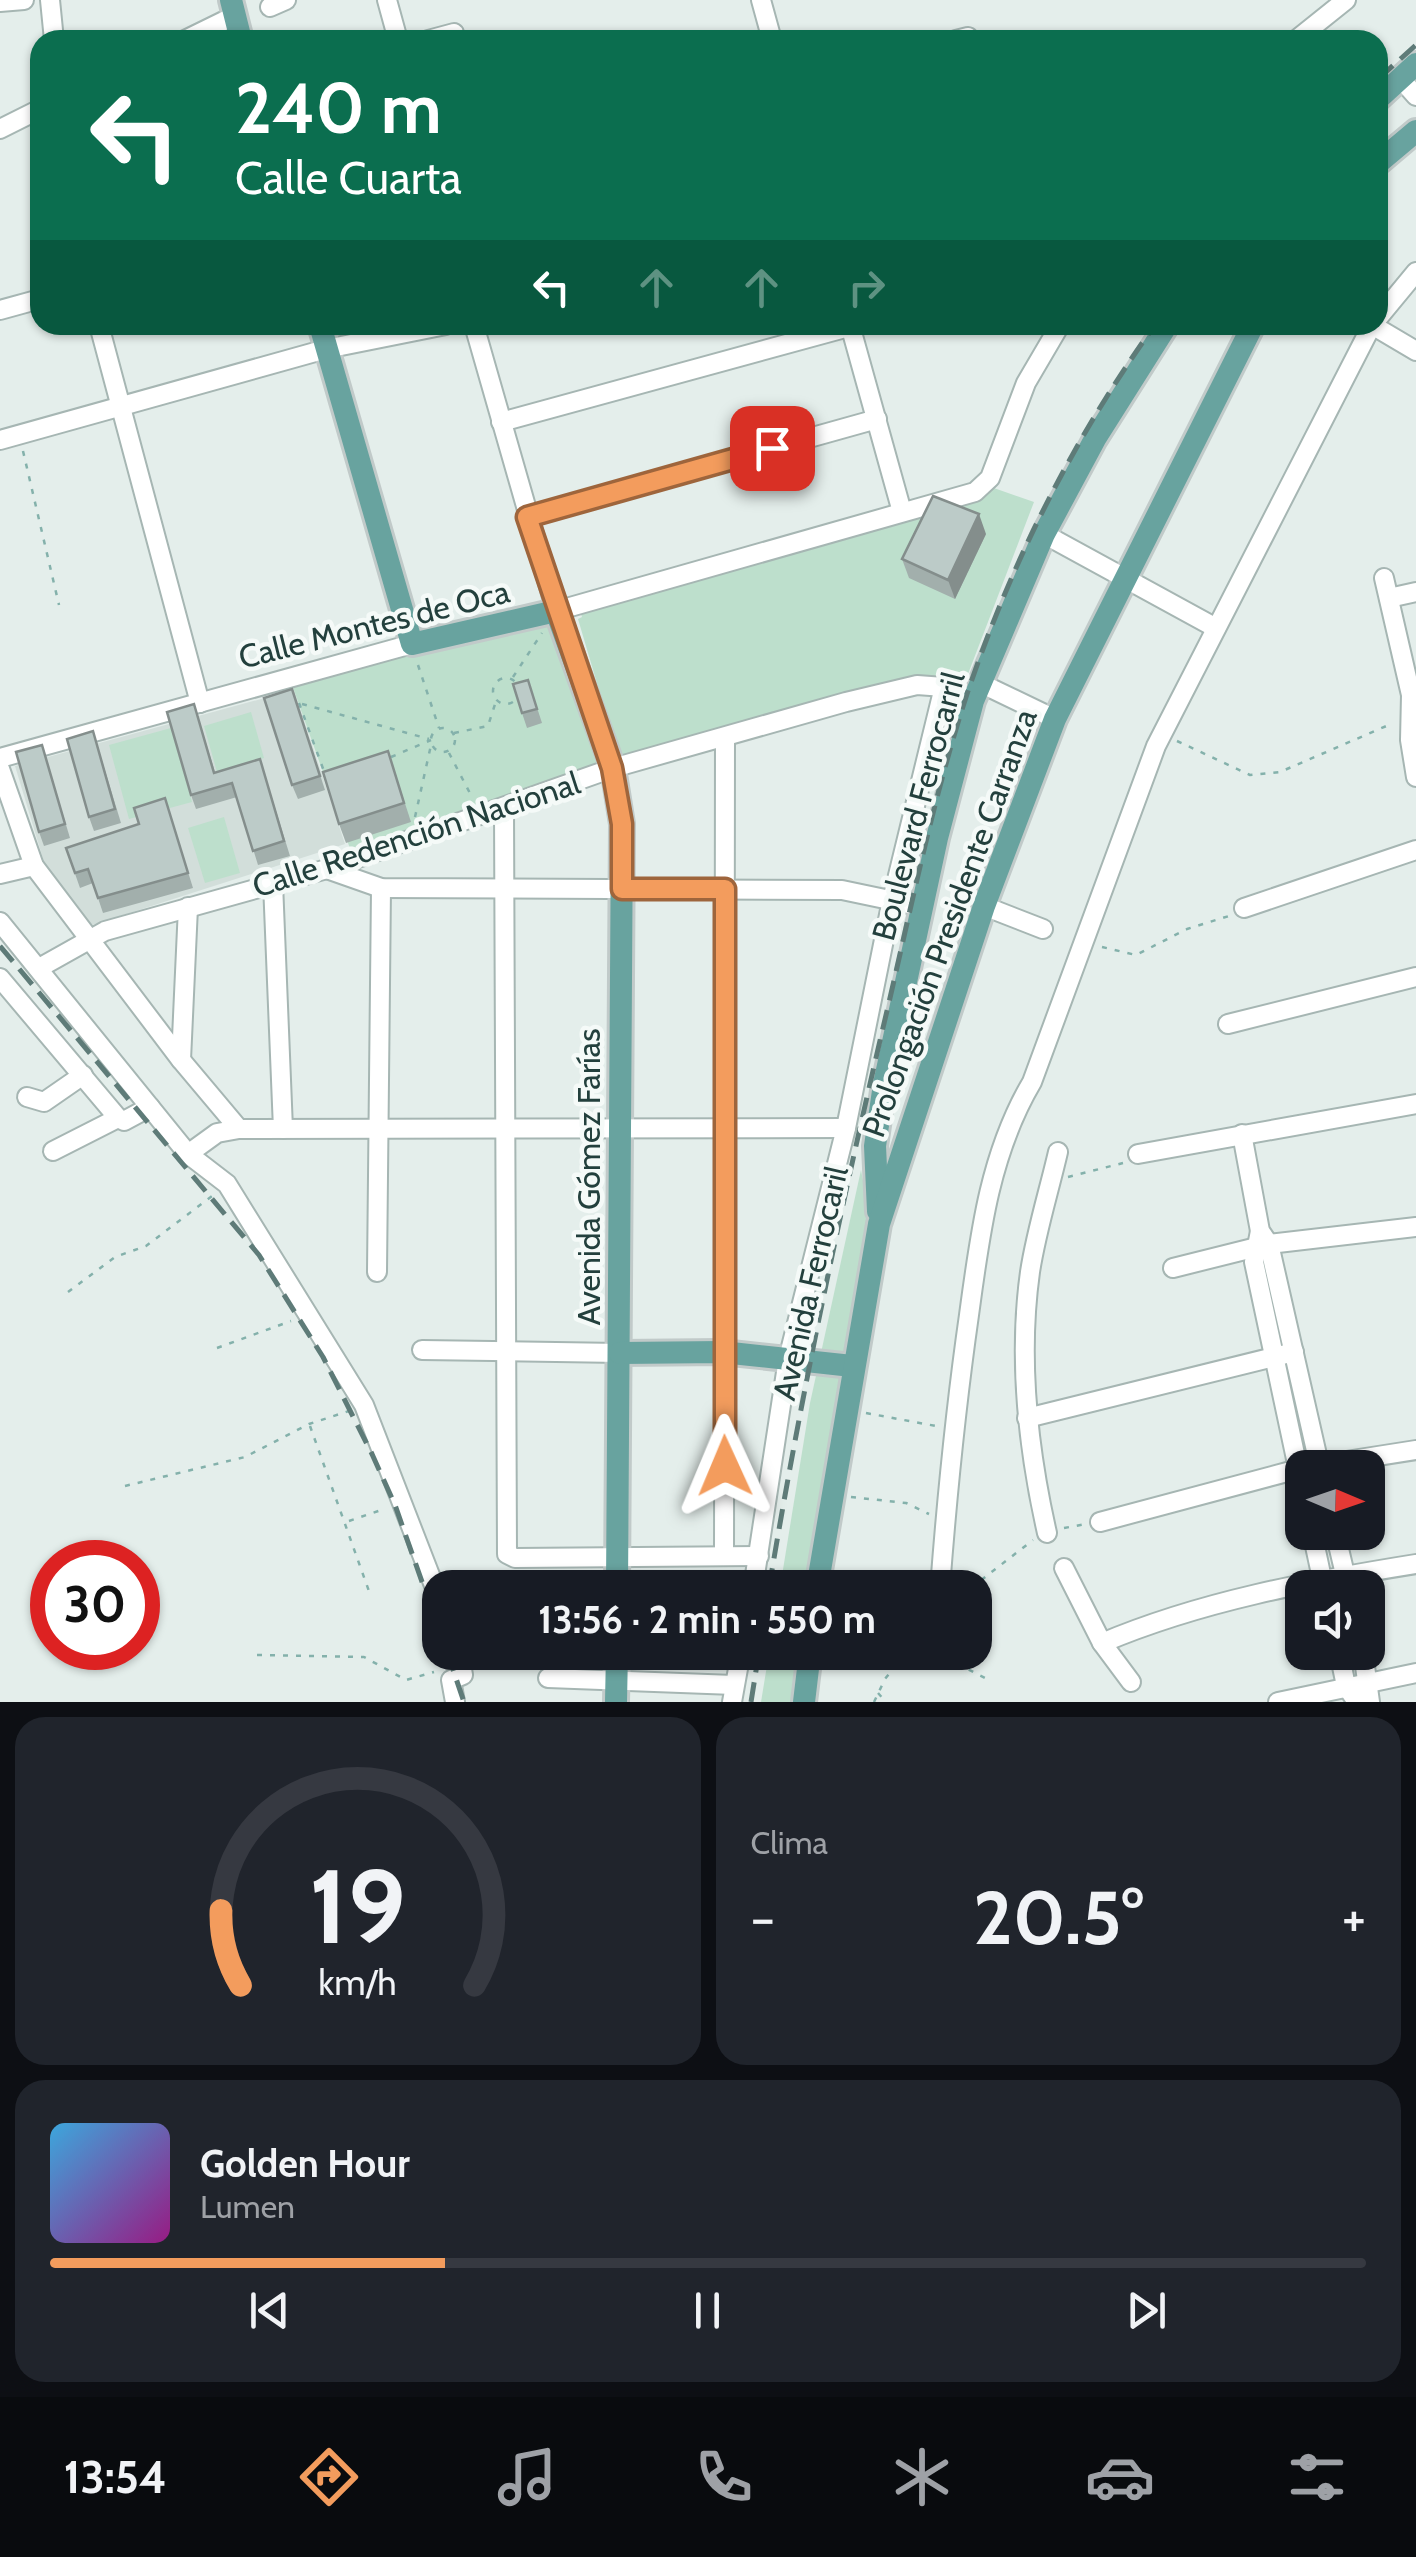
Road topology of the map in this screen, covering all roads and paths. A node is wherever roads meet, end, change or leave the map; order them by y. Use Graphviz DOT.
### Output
graph roads {
  1 [pos="24,0"];
  2 [pos="50,0"];
  3 [pos="386,0"];
  4 [pos="761,0"];
  5 [pos="0,2"];
  6 [pos="1340,2"];
  7 [pos="233,8"];
  8 [pos="53,30"];
  9 [pos="199,30"];
  10 [pos="395,30"];
  11 [pos="769,30"];
  12 [pos="1308,30"];
  13 [pos="1408,71"];
  14 [pos="1388,89"];
  15 [pos="1416,96"];
  16 [pos="30,115"];
  17 [pos="0,129"];
  18 [pos="1416,131"];
  19 [pos="1388,155"];
  20 [pos="1416,272"];
  21 [pos="30,302"];
  22 [pos="1388,306"];
  23 [pos="0,310"];
  24 [pos="102,335"];
  25 [pos="323,335"];
  26 [pos="394,335"];
  27 [pos="477,335"];
  28 [pos="819,335"];
  29 [pos="854,335"];
  30 [pos="1054,335"];
  31 [pos="1161,335"];
  32 [pos="1248,335"];
  33 [pos="1367,335"];
  34 [pos="1388,335"];
  35 [pos="326,348"];
  36 [pos="1416,352"];
  37 [pos="122,405"];
  38 [pos="877,419"];
  39 [pos="501,422"];
  40 [pos="19,435"];
  41 [pos="0,440"];
  42 [pos="902,512"];
  43 [pos="527,517"];
  44 [pos="1044,534"];
  45 [pos="1124,578"];
  46 [pos="1384,578"];
  47 [pos="1416,592"];
  48 [pos="1390,598"];
  49 [pos="58,605"];
  50 [pos="556,611"];
  51 [pos="1216,628"];
  52 [pos="412,644"];
  53 [pos="512,679"];
  54 [pos="944,687"];
  55 [pos="977,692"];
  56 [pos="496,699"];
  57 [pos="200,702"];
  58 [pos="1413,716"];
  59 [pos="1055,719"];
  60 [pos="440,728"];
  61 [pos="453,733"];
  62 [pos="1162,735"];
  63 [pos="725,737"];
  64 [pos="431,742"];
  65 [pos="448,751"];
  66 [pos="0,758"];
  67 [pos="379,763"];
  68 [pos="612,768"];
  69 [pos="0,769"];
  70 [pos="1416,777"];
  71 [pos="344,778"];
  72 [pos="474,800"];
  73 [pos="504,810"];
  74 [pos="415,818"];
  75 [pos="1416,850"];
  76 [pos="34,866"];
  77 [pos="327,869"];
  78 [pos="0,874"];
  79 [pos="273,882"];
  80 [pos="381,888"];
  81 [pos="504,888"];
  82 [pos="622,889"];
  83 [pos="725,889"];
  84 [pos="892,900"];
  85 [pos="984,906"];
  86 [pos="188,907"];
  87 [pos="922,907"];
  88 [pos="1244,908"];
  89 [pos="0,922"];
  90 [pos="1043,930"];
  91 [pos="90,939"];
  92 [pos="1080,943"];
  93 [pos="39,968"];
  94 [pos="1416,977"];
  95 [pos="0,978"];
  96 [pos="1228,1024"];
  97 [pos="180,1060"];
  98 [pos="83,1076"];
  99 [pos="28,1097"];
  100 [pos="1416,1104"];
  101 [pos="150,1107"];
  102 [pos="118,1118"];
  103 [pos="505,1128"];
  104 [pos="621,1128"];
  105 [pos="725,1128"];
  106 [pos="846,1128"];
  107 [pos="239,1129"];
  108 [pos="283,1129"];
  109 [pos="378,1129"];
  110 [pos="1242,1134"];
  111 [pos="52,1151"];
  112 [pos="1058,1152"];
  113 [pos="188,1154"];
  114 [pos="1138,1154"];
  115 [pos="1052,1180"];
  116 [pos="227,1184"];
  117 [pos="879,1224"];
  118 [pos="1416,1227"];
  119 [pos="1260,1241"];
  120 [pos="1173,1268"];
  121 [pos="378,1272"];
  122 [pos="68,1292"];
  123 [pos="308,1312"];
  124 [pos="217,1348"];
  125 [pos="422,1350"];
  126 [pos="506,1351"];
  127 [pos="722,1352"];
  128 [pos="1294,1352"];
  129 [pos="620,1353"];
  130 [pos="1274,1356"];
  131 [pos="788,1359"];
  132 [pos="852,1366"];
  133 [pos="364,1405"];
  134 [pos="846,1410"];
  135 [pos="1027,1418"];
  136 [pos="309,1424"];
  137 [pos="953,1429"];
  138 [pos="1302,1450"];
  139 [pos="1306,1450"];
  140 [pos="1416,1450"];
  141 [pos="1385,1456"];
  142 [pos="1285,1476"];
  143 [pos="126,1486"];
  144 [pos="832,1495"];
  145 [pos="404,1502"];
  146 [pos="946,1518"];
  147 [pos="347,1521"];
  148 [pos="1100,1522"];
  149 [pos="1047,1533"];
  150 [pos="724,1556"];
  151 [pos="759,1556"];
  152 [pos="618,1557"];
  153 [pos="1416,1564"];
  154 [pos="1064,1568"];
  155 [pos="429,1570"];
  156 [pos="618,1570"];
  157 [pos="756,1570"];
  158 [pos="820,1570"];
  159 [pos="942,1570"];
  160 [pos="992,1570"];
  161 [pos="1385,1572"];
  162 [pos="1285,1593"];
  163 [pos="370,1594"];
  164 [pos="1102,1643"];
  165 [pos="257,1654"];
  166 [pos="432,1670"];
  167 [pos="462,1670"];
  168 [pos="808,1670"];
  169 [pos="894,1670"];
  170 [pos="969,1670"];
  171 [pos="1344,1670"];
  172 [pos="1367,1670"];
  173 [pos="1416,1672"];
  174 [pos="548,1678"];
  175 [pos="985,1678"];
  176 [pos="1131,1682"];
  177 [pos="1370,1682"];
  178 [pos="616,1691"];
  179 [pos="733,1694"];
  180 [pos="878,1694"];
  181 [pos="1351,1694"];
  182 [pos="455,1702"];
  183 [pos="804,1702"];
  184 [pos="874,1702"];
  185 [pos="886,1702"];
  186 [pos="1278,1702"];
  187 [pos="1370,1702"];
  1 -- 5 [label="street"];
  2 -- 8 [label="street"];
  3 -- 10 [label="street"];
  4 -- 11 [label="street"];
  6 -- 12 [label="street"];
  7 -- 9 [label="street"];
  13 -- 14 [label="main road"];
  13 -- 15 [label="street"];
  16 -- 17 [label="street"];
  18 -- 19 [label="main road"];
  20 -- 22 [label="street"];
  21 -- 23 [label="street"];
  24 -- 37 [label="street"];
  25 -- 35 [label="main road"];
  26 -- 35 [label="street"];
  27 -- 39 [label="street"];
  28 -- 39 [label="street"];
  29 -- 38 [label="street"];
  30 -- 42 [label="street, Calle Montes de Oca"];
  31 -- 44 [label="main road, Boulevard Ferrocarril"];
  32 -- 45 [label="main road, Prolongación Presidente Carranza"];
  33 -- 51 [label="street"];
  34 -- 36 [label="street"];
  35 -- 37 [label="street"];
  35 -- 52 [label="main road"];
  37 -- 40 [label="street"];
  37 -- 57 [label="street"];
  38 -- 42 [label="street"];
  38 -- 43 [label="street"];
  39 -- 43 [label="street"];
  40 -- 41 [label="street"];
  40 -- 49 [label="path"];
  42 -- 50 [label="street, Calle Montes de Oca"];
  43 -- 50 [label="street"];
  44 -- 45 [label="street"];
  44 -- 55 [label="main road, Boulevard Ferrocarril"];
  45 -- 51 [label="street"];
  45 -- 59 [label="main road, Prolongación Presidente Carranza"];
  46 -- 48 [label="street"];
  47 -- 48 [label="street"];
  48 -- 58 [label="street"];
  50 -- 52 [label="main road, Calle Montes de Oca"];
  50 -- 53 [label="path"];
  50 -- 68 [label="main road, Avenida Gómez Farías"];
  51 -- 62 [label="street"];
  52 -- 57 [label="street, Calle Montes de Oca"];
  52 -- 60 [label="path"];
  53 -- 56 [label="path"];
  53 -- 56 [label="path"];
  54 -- 55 [label="street, Calle Redención Nacional"];
  54 -- 63 [label="street, Calle Redención Nacional"];
  54 -- 84 [label="street, Avenida Ferrocaril"];
  55 -- 59 [label="street, Calle Redención Nacional"];
  55 -- 87 [label="main road, Boulevard Ferrocarril"];
  56 -- 61 [label="path"];
  57 -- 66 [label="street, Calle Montes de Oca"];
  58 -- 62 [label="path"];
  58 -- 70 [label="street"];
  59 -- 85 [label="main road, Prolongación Presidente Carranza"];
  60 -- 61 [label="path"];
  60 -- 64 [label="path"];
  61 -- 65 [label="path"];
  62 -- 92 [label="street"];
  63 -- 68 [label="street, Calle Redención Nacional"];
  63 -- 83 [label="street"];
  64 -- 65 [label="path"];
  64 -- 67 [label="path"];
  64 -- 71 [label="path"];
  64 -- 74 [label="path"];
  65 -- 72 [label="path"];
  68 -- 73 [label="street, Calle Redención Nacional"];
  68 -- 82 [label="main road, Avenida Gómez Farías"];
  69 -- 76 [label="street"];
  73 -- 77 [label="street, Calle Redención Nacional"];
  73 -- 81 [label="street"];
  75 -- 88 [label="street"];
  76 -- 78 [label="street"];
  76 -- 91 [label="street"];
  77 -- 79 [label="street, Calle Redención Nacional"];
  77 -- 80 [label="street"];
  79 -- 86 [label="street, Calle Redención Nacional"];
  79 -- 108 [label="street"];
  80 -- 81 [label="street"];
  80 -- 109 [label="street"];
  81 -- 82 [label="street"];
  81 -- 103 [label="street"];
  82 -- 83 [label="street"];
  82 -- 104 [label="main road, Avenida Gómez Farías"];
  83 -- 84 [label="street"];
  83 -- 105 [label="street"];
  84 -- 87 [label="street"];
  84 -- 106 [label="street, Avenida Ferrocaril"];
  85 -- 90 [label="street"];
  85 -- 117 [label="main road, Prolongación Presidente Carranza"];
  86 -- 91 [label="street, Calle Redención Nacional"];
  86 -- 97 [label="street"];
  87 -- 117 [label="main road, Boulevard Ferrocarril"];
  88 -- 92 [label="path"];
  89 -- 93 [label="street"];
  91 -- 93 [label="street, Calle Redención Nacional"];
  91 -- 97 [label="street"];
  92 -- 137 [label="street"];
  93 -- 101 [label="street"];
  94 -- 96 [label="street"];
  95 -- 98 [label="street"];
  97 -- 107 [label="street"];
  98 -- 99 [label="street"];
  98 -- 102 [label="street"];
  100 -- 110 [label="street"];
  101 -- 102 [label="street"];
  101 -- 113 [label="street"];
  102 -- 111 [label="street"];
  103 -- 104 [label="street"];
  103 -- 109 [label="street"];
  103 -- 126 [label="street"];
  104 -- 105 [label="street"];
  104 -- 129 [label="main road, Avenida Gómez Farías"];
  105 -- 106 [label="street"];
  105 -- 127 [label="street"];
  106 -- 131 [label="street, Avenida Ferrocaril"];
  107 -- 108 [label="street"];
  107 -- 113 [label="street"];
  108 -- 109 [label="street"];
  109 -- 121 [label="street"];
  110 -- 114 [label="street"];
  110 -- 119 [label="street"];
  112 -- 115 [label="street"];
  113 -- 116 [label="street"];
  114 -- 115 [label="path"];
  115 -- 135 [label="street"];
  116 -- 122 [label="path"];
  116 -- 123 [label="street"];
  117 -- 132 [label="main road"];
  118 -- 119 [label="street"];
  119 -- 120 [label="street"];
  119 -- 128 [label="street"];
  119 -- 130 [label="street"];
  123 -- 124 [label="path"];
  123 -- 133 [label="street"];
  125 -- 126 [label="street"];
  126 -- 129 [label="street"];
  126 -- 152 [label="street"];
  127 -- 129 [label="main road"];
  127 -- 131 [label="main road"];
  127 -- 150 [label="street"];
  128 -- 130 [label="street"];
  128 -- 139 [label="street"];
  129 -- 152 [label="main road, Avenida Gómez Farías"];
  130 -- 135 [label="street"];
  130 -- 138 [label="street"];
  131 -- 132 [label="main road"];
  131 -- 151 [label="street, Avenida Ferrocaril"];
  132 -- 134 [label="main road"];
  133 -- 136 [label="path"];
  133 -- 145 [label="street"];
  134 -- 137 [label="path"];
  134 -- 144 [label="main road"];
  135 -- 149 [label="street"];
  136 -- 143 [label="path"];
  136 -- 147 [label="path"];
  137 -- 146 [label="street"];
  140 -- 141 [label="street"];
  142 -- 148 [label="street"];
  144 -- 146 [label="path"];
  144 -- 158 [label="main road"];
  145 -- 147 [label="path"];
  145 -- 155 [label="street"];
  146 -- 159 [label="street"];
  147 -- 163 [label="path"];
  148 -- 149 [label="path"];
  149 -- 160 [label="path"];
  150 -- 151 [label="street"];
  150 -- 152 [label="street"];
  151 -- 157 [label="street, Avenida Ferrocaril"];
  152 -- 156 [label="main road, Avenida Gómez Farías"];
  153 -- 161 [label="street"];
  154 -- 164 [label="street"];
  162 -- 164 [label="street"];
  164 -- 176 [label="street"];
  165 -- 166 [label="path"];
  167 -- 182 [label="street"];
  168 -- 183 [label="main road"];
  169 -- 180 [label="path"];
  170 -- 175 [label="path"];
  171 -- 181 [label="street"];
  172 -- 177 [label="street"];
  173 -- 177 [label="street"];
  174 -- 178 [label="street"];
  177 -- 181 [label="street"];
  177 -- 187 [label="street"];
  178 -- 179 [label="street"];
  180 -- 184 [label="path"];
  180 -- 185 [label="path"];
  181 -- 186 [label="street"];
}
